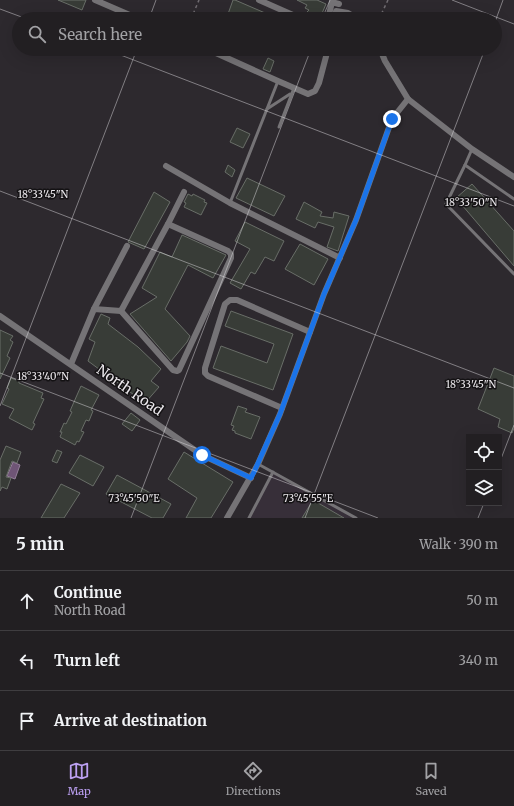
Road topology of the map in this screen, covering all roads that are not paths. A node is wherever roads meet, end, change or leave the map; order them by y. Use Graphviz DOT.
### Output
graph roads {
  1 [pos="95,0"];
  2 [pos="259,0"];
  3 [pos="340,2"];
  4 [pos="336,11"];
  5 [pos="123,12"];
  6 [pos="286,12"];
  7 [pos="330,12"];
  8 [pos="342,12"];
  9 [pos="223,56"];
  10 [pos="326,56"];
  11 [pos="383,56"];
  12 [pos="278,81"];
  13 [pos="294,88"];
  14 [pos="290,94"];
  15 [pos="408,99"];
  16 [pos="267,109"];
  17 [pos="279,127"];
  18 [pos="472,149"];
  19 [pos="465,165"];
  20 [pos="166,166"];
  21 [pos="514,177"];
  22 [pos="184,192"];
  23 [pos="514,199"];
  24 [pos="230,203"];
  25 [pos="168,224"];
  26 [pos="127,246"];
  27 [pos="340,258"];
  28 [pos="514,274"];
  29 [pos="94,309"];
  30 [pos="121,311"];
  31 [pos="0,316"];
  32 [pos="310,332"];
  33 [pos="71,364"];
  34 [pos="282,408"];
  35 [pos="258,464"];
  36 [pos="273,472"];
  37 [pos="251,478"];
  38 [pos="227,518"];
  39 [pos="249,518"];
  40 [pos="356,518"];
  1 -- 5 [label="street"];
  2 -- 6 [label="street"];
  3 -- 4 [label="lane"];
  3 -- 7 [label="street"];
  4 -- 8 [label="street"];
  9 -- 12 [label="street"];
  10 -- 13 [label="street"];
  11 -- 15 [label="street"];
  12 -- 13 [label="street"];
  12 -- 16 [label="lane"];
  13 -- 14 [label="lane"];
  14 -- 16 [label="lane"];
  14 -- 17 [label="lane"];
  15 -- 18 [label="street"];
  15 -- 27 [label="street"];
  16 -- 24 [label="lane"];
  18 -- 19 [label="lane"];
  18 -- 21 [label="street"];
  19 -- 23 [label="lane"];
  19 -- 28 [label="lane"];
  20 -- 24 [label="street"];
  22 -- 25 [label="street"];
  24 -- 27 [label="street"];
  25 -- 30 [label="street"];
  25 -- 30 [label="street"];
  26 -- 29 [label="street"];
  27 -- 32 [label="street"];
  29 -- 30 [label="street"];
  29 -- 33 [label="street"];
  31 -- 33 [label="street, North Road"];
  32 -- 34 [label="street"];
  32 -- 34 [label="street"];
  33 -- 37 [label="street, North Road"];
  34 -- 35 [label="street"];
  35 -- 36 [label="lane"];
  35 -- 37 [label="street"];
  36 -- 39 [label="lane"];
  36 -- 40 [label="lane"];
  37 -- 38 [label="street"];
}
